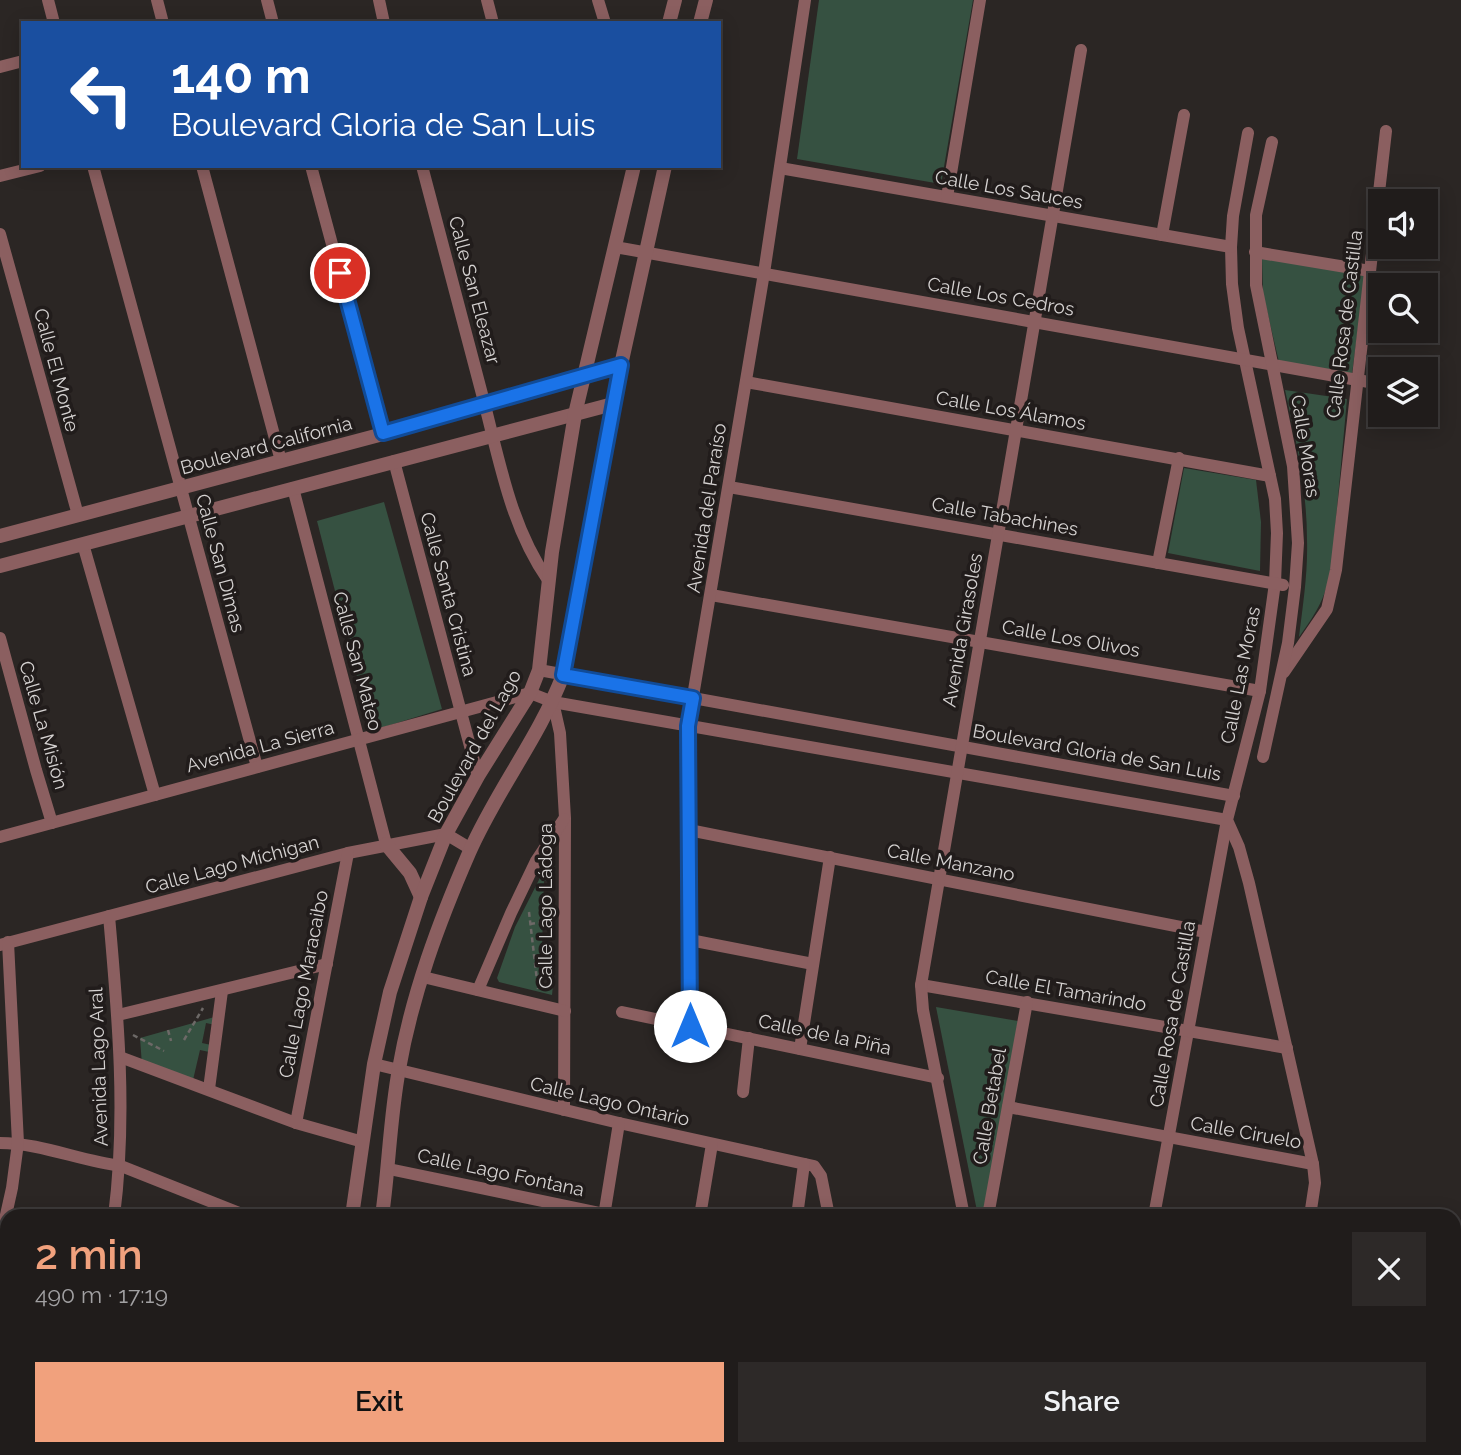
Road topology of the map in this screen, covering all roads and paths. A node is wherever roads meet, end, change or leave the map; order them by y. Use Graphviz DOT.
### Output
graph roads {
  1 [pos="48,0"];
  2 [pos="157,0"];
  3 [pos="267,0"];
  4 [pos="379,0"];
  5 [pos="487,0"];
  6 [pos="598,0"];
  7 [pos="675,0"];
  8 [pos="706,0"];
  9 [pos="804,0"];
  10 [pos="980,0"];
  11 [pos="53,21"];
  12 [pos="162,21"];
  13 [pos="272,21"];
  14 [pos="384,21"];
  15 [pos="492,21"];
  16 [pos="601,21"];
  17 [pos="670,21"];
  18 [pos="701,21"];
  19 [pos="1081,50"];
  20 [pos="21,61"];
  21 [pos="0,66"];
  22 [pos="1184,115"];
  23 [pos="1386,131"];
  24 [pos="1248,133"];
  25 [pos="1272,142"];
  26 [pos="32,168"];
  27 [pos="94,168"];
  28 [pos="203,168"];
  29 [pos="312,168"];
  30 [pos="423,168"];
  31 [pos="634,168"];
  32 [pos="665,168"];
  33 [pos="780,168"];
  34 [pos="0,176"];
  35 [pos="947,197"];
  36 [pos="1052,216"];
  37 [pos="0,234"];
  38 [pos="1162,235"];
  39 [pos="615,247"];
  40 [pos="1231,247"];
  41 [pos="645,252"];
  42 [pos="1255,252"];
  43 [pos="1370,271"];
  44 [pos="764,273"];
  45 [pos="1034,322"];
  46 [pos="1247,361"];
  47 [pos="621,365"];
  48 [pos="1268,365"];
  49 [pos="585,374"];
  50 [pos="1356,380"];
  51 [pos="746,382"];
  52 [pos="1368,382"];
  53 [pos="613,404"];
  54 [pos="485,405"];
  55 [pos="575,414"];
  56 [pos="1016,430"];
  57 [pos="383,433"];
  58 [pos="492,436"];
  59 [pos="1179,458"];
  60 [pos="281,461"];
  61 [pos="394,461"];
  62 [pos="1270,476"];
  63 [pos="729,487"];
  64 [pos="181,488"];
  65 [pos="293,488"];
  66 [pos="78,515"];
  67 [pos="188,516"];
  68 [pos="998,534"];
  69 [pos="0,536"];
  70 [pos="83,544"];
  71 [pos="1158,563"];
  72 [pos="0,566"];
  73 [pos="548,580"];
  74 [pos="1275,583"];
  75 [pos="1296,587"];
  76 [pos="711,595"];
  77 [pos="0,638"];
  78 [pos="979,642"];
  79 [pos="539,670"];
  80 [pos="563,675"];
  81 [pos="1282,675"];
  82 [pos="1259,691"];
  83 [pos="530,693"];
  84 [pos="693,698"];
  85 [pos="553,702"];
  86 [pos="461,712"];
  87 [pos="688,726"];
  88 [pos="358,740"];
  89 [pos="962,747"];
  90 [pos="1263,757"];
  91 [pos="257,767"];
  92 [pos="957,772"];
  93 [pos="478,776"];
  94 [pos="155,795"];
  95 [pos="1234,796"];
  96 [pos="565,818"];
  97 [pos="1227,820"];
  98 [pos="52,823"];
  99 [pos="689,830"];
  100 [pos="446,834"];
  101 [pos="0,837"];
  102 [pos="386,844"];
  103 [pos="471,849"];
  104 [pos="348,853"];
  105 [pos="830,858"];
  106 [pos="939,879"];
  107 [pos="520,894"];
  108 [pos="421,897"];
  109 [pos="109,916"];
  110 [pos="565,919"];
  111 [pos="530,924"];
  112 [pos="1206,932"];
  113 [pos="690,940"];
  114 [pos="4,944"];
  115 [pos="327,964"];
  116 [pos="813,964"];
  117 [pos="422,977"];
  118 [pos="921,985"];
  119 [pos="478,990"];
  120 [pos="217,992"];
  121 [pos="1027,1002"];
  122 [pos="539,1005"];
  123 [pos="565,1011"];
  124 [pos="622,1012"];
  125 [pos="118,1022"];
  126 [pos="690,1026"];
  127 [pos="168,1030"];
  128 [pos="1188,1030"];
  129 [pos="749,1038"];
  130 [pos="184,1040"];
  131 [pos="6,1041"];
  132 [pos="171,1041"];
  133 [pos="1287,1048"];
  134 [pos="800,1049"];
  135 [pos="164,1051"];
  136 [pos="120,1057"];
  137 [pos="374,1064"];
  138 [pos="398,1070"];
  139 [pos="938,1078"];
  140 [pos="209,1089"];
  141 [pos="743,1092"];
  142 [pos="1008,1107"];
  143 [pos="564,1110"];
  144 [pos="296,1123"];
  145 [pos="619,1123"];
  146 [pos="1168,1138"];
  147 [pos="363,1142"];
  148 [pos="0,1143"];
  149 [pos="18,1143"];
  150 [pos="712,1144"];
  151 [pos="1313,1164"];
  152 [pos="121,1166"];
  153 [pos="809,1166"];
  154 [pos="389,1169"];
  155 [pos="7,1209"];
  156 [pos="115,1209"];
  157 [pos="229,1209"];
  158 [pos="353,1209"];
  159 [pos="383,1209"];
  160 [pos="576,1209"];
  161 [pos="605,1209"];
  162 [pos="702,1209"];
  163 [pos="799,1209"];
  164 [pos="828,1209"];
  165 [pos="963,1209"];
  166 [pos="990,1209"];
  167 [pos="1155,1209"];
  168 [pos="1311,1209"];
  1 -- 11 [label="street"];
  2 -- 12 [label="street"];
  3 -- 13 [label="street"];
  4 -- 14 [label="street"];
  5 -- 15 [label="street"];
  6 -- 16 [label="street"];
  7 -- 17 [label="street"];
  8 -- 18 [label="street"];
  9 -- 33 [label="street, Avenida del Paraíso"];
  10 -- 35 [label="street"];
  19 -- 36 [label="street, Avenida Girasoles"];
  20 -- 21 [label="street"];
  22 -- 38 [label="street"];
  23 -- 43 [label="street, Calle Rosa de Castilla"];
  24 -- 40 [label="street, Calle Las Moras"];
  25 -- 42 [label="street, Calle Moras"];
  26 -- 34 [label="street"];
  27 -- 64 [label="street, Calle San Dimas"];
  28 -- 60 [label="street"];
  29 -- 57 [label="street"];
  30 -- 54 [label="street, Calle San Eleazar"];
  31 -- 39 [label="street, Boulevard del Lago"];
  32 -- 41 [label="street"];
  33 -- 35 [label="street, Calle Los Sauces"];
  33 -- 44 [label="street, Avenida del Paraíso"];
  35 -- 36 [label="street, Calle Los Sauces"];
  36 -- 38 [label="street, Calle Los Sauces"];
  36 -- 45 [label="street, Avenida Girasoles"];
  37 -- 66 [label="street, Calle El Monte"];
  38 -- 40 [label="street, Calle Los Sauces"];
  39 -- 41 [label="street, Calle Los Cedros"];
  39 -- 49 [label="street, Boulevard del Lago"];
  40 -- 46 [label="street, Calle Las Moras"];
  41 -- 44 [label="street, Calle Los Cedros"];
  41 -- 47 [label="street"];
  42 -- 43 [label="street"];
  42 -- 48 [label="street, Calle Moras"];
  43 -- 50 [label="street, Calle Rosa de Castilla"];
  44 -- 45 [label="street, Calle Los Cedros"];
  44 -- 51 [label="street, Avenida del Paraíso"];
  45 -- 46 [label="street, Calle Los Cedros"];
  45 -- 56 [label="street, Avenida Girasoles"];
  46 -- 48 [label="street, Calle Los Cedros"];
  46 -- 62 [label="street, Calle Las Moras"];
  47 -- 49 [label="street, Boulevard California"];
  47 -- 53 [label="street"];
  48 -- 50 [label="street, Calle Los Cedros"];
  48 -- 75 [label="street, Calle Moras"];
  49 -- 54 [label="street, Boulevard California"];
  49 -- 55 [label="street, Boulevard del Lago"];
  50 -- 52 [label="street, Calle Los Cedros"];
  50 -- 81 [label="street, Calle Rosa de Castilla"];
  51 -- 56 [label="street, Calle Los Álamos"];
  51 -- 63 [label="street, Avenida del Paraíso"];
  53 -- 55 [label="street"];
  53 -- 80 [label="street"];
  54 -- 57 [label="street, Boulevard California"];
  54 -- 58 [label="street, Calle San Eleazar"];
  55 -- 58 [label="street"];
  55 -- 73 [label="street, Boulevard del Lago"];
  56 -- 59 [label="street, Calle Los Álamos"];
  56 -- 68 [label="street, Avenida Girasoles"];
  57 -- 60 [label="street, Boulevard California"];
  58 -- 61 [label="street"];
  58 -- 73 [label="street, Calle San Eleazar"];
  59 -- 62 [label="street, Calle Los Álamos"];
  59 -- 71 [label="street"];
  60 -- 64 [label="street, Boulevard California"];
  61 -- 65 [label="street"];
  61 -- 86 [label="street, Calle Santa Cristina"];
  62 -- 74 [label="street, Calle Las Moras"];
  63 -- 68 [label="street, Calle Tabachines"];
  63 -- 76 [label="street, Avenida del Paraíso"];
  64 -- 66 [label="street, Boulevard California"];
  64 -- 67 [label="street, Calle San Dimas"];
  65 -- 67 [label="street"];
  65 -- 88 [label="street, Calle San Mateo"];
  66 -- 69 [label="street, Boulevard California"];
  67 -- 70 [label="street"];
  67 -- 91 [label="street, Calle San Dimas"];
  68 -- 71 [label="street, Calle Tabachines"];
  68 -- 78 [label="street, Avenida Girasoles"];
  70 -- 72 [label="street"];
  70 -- 94 [label="street"];
  71 -- 74 [label="street, Calle Tabachines"];
  73 -- 79 [label="street, Boulevard del Lago"];
  74 -- 75 [label="street, Calle Tabachines"];
  74 -- 82 [label="street, Calle Las Moras"];
  75 -- 81 [label="street, Calle Moras"];
  76 -- 78 [label="street, Calle Los Olivos"];
  76 -- 84 [label="street, Avenida del Paraíso"];
  77 -- 98 [label="street, Calle La Misión"];
  78 -- 82 [label="street, Calle Los Olivos"];
  78 -- 89 [label="street, Avenida Girasoles"];
  79 -- 80 [label="street, Boulevard Gloria de San Luis"];
  79 -- 83 [label="street, Boulevard del Lago"];
  80 -- 84 [label="street, Boulevard Gloria de San Luis"];
  80 -- 85 [label="street"];
  81 -- 90 [label="street, Calle Moras"];
  82 -- 95 [label="street, Calle Las Moras"];
  83 -- 85 [label="street"];
  83 -- 86 [label="street, Avenida La Sierra"];
  83 -- 93 [label="street, Boulevard del Lago"];
  84 -- 87 [label="street, Avenida del Paraíso"];
  84 -- 89 [label="street, Boulevard Gloria de San Luis"];
  85 -- 87 [label="street"];
  85 -- 96 [label="street, Calle Lago Ládoga"];
  85 -- 103 [label="street"];
  86 -- 88 [label="street, Avenida La Sierra"];
  86 -- 93 [label="street, Calle Santa Cristina"];
  87 -- 92 [label="street"];
  87 -- 99 [label="street, Avenida del Paraíso"];
  88 -- 91 [label="street, Avenida La Sierra"];
  88 -- 102 [label="street, Calle San Mateo"];
  89 -- 92 [label="street, Avenida Girasoles"];
  89 -- 95 [label="street, Boulevard Gloria de San Luis"];
  91 -- 94 [label="street, Avenida La Sierra"];
  92 -- 97 [label="street"];
  92 -- 106 [label="street, Avenida Girasoles"];
  93 -- 100 [label="street, Boulevard del Lago"];
  94 -- 98 [label="street, Avenida La Sierra"];
  95 -- 97 [label="street, Calle Las Moras"];
  96 -- 107 [label="street"];
  96 -- 110 [label="street, Calle Lago Ládoga"];
  97 -- 112 [label="street, Calle Rosa de Castilla"];
  97 -- 133 [label="street"];
  98 -- 101 [label="street, Avenida La Sierra"];
  99 -- 105 [label="street, Calle Manzano"];
  99 -- 113 [label="street, Avenida del Paraíso"];
  100 -- 102 [label="street, Calle Lago Míchigan"];
  100 -- 103 [label="street"];
  100 -- 108 [label="street, Boulevard del Lago"];
  102 -- 104 [label="street, Calle Lago Míchigan"];
  102 -- 108 [label="street"];
  103 -- 117 [label="street"];
  104 -- 109 [label="street, Calle Lago Míchigan"];
  104 -- 115 [label="street, Calle Lago Maracaibo"];
  105 -- 106 [label="street, Calle Manzano"];
  105 -- 116 [label="street"];
  106 -- 112 [label="street, Calle Manzano"];
  106 -- 118 [label="street, Avenida Girasoles"];
  107 -- 111 [label="path"];
  107 -- 119 [label="street"];
  108 -- 137 [label="street, Boulevard del Lago"];
  109 -- 114 [label="street, Calle Lago Míchigan"];
  109 -- 125 [label="street, Avenida Lago Aral"];
  110 -- 111 [label="path"];
  110 -- 123 [label="street, Calle Lago Ládoga"];
  111 -- 122 [label="path"];
  112 -- 128 [label="street, Calle Rosa de Castilla"];
  113 -- 116 [label="street"];
  113 -- 126 [label="street, Avenida del Paraíso"];
  114 -- 131 [label="street"];
  115 -- 120 [label="street"];
  115 -- 144 [label="street, Calle Lago Maracaibo"];
  116 -- 134 [label="street"];
  117 -- 119 [label="street"];
  117 -- 138 [label="street"];
  118 -- 121 [label="street, Calle El Tamarindo"];
  118 -- 139 [label="street, Avenida Girasoles"];
  119 -- 122 [label="street"];
  120 -- 125 [label="street"];
  120 -- 130 [label="path"];
  120 -- 140 [label="street"];
  121 -- 128 [label="street, Calle El Tamarindo"];
  121 -- 142 [label="street, Calle Betabel"];
  122 -- 123 [label="street"];
  123 -- 143 [label="street, Calle Lago Ládoga"];
  124 -- 126 [label="street, Calle de la Piña"];
  125 -- 135 [label="path"];
  125 -- 136 [label="street, Avenida Lago Aral"];
  126 -- 129 [label="street, Calle de la Piña"];
  127 -- 132 [label="path"];
  128 -- 133 [label="street, Calle El Tamarindo"];
  128 -- 146 [label="street, Calle Rosa de Castilla"];
  129 -- 134 [label="street, Calle de la Piña"];
  129 -- 141 [label="street"];
  131 -- 149 [label="street"];
  133 -- 151 [label="street"];
  134 -- 139 [label="street, Calle de la Piña"];
  136 -- 140 [label="street"];
  136 -- 152 [label="street, Avenida Lago Aral"];
  137 -- 138 [label="street, Calle Lago Ontario"];
  137 -- 147 [label="street, Boulevard del Lago"];
  138 -- 143 [label="street, Calle Lago Ontario"];
  138 -- 154 [label="street"];
  139 -- 165 [label="street, Avenida Girasoles"];
  140 -- 144 [label="street"];
  142 -- 146 [label="street, Calle Ciruelo"];
  142 -- 166 [label="street, Calle Betabel"];
  143 -- 145 [label="street, Calle Lago Ontario"];
  144 -- 147 [label="street"];
  145 -- 150 [label="street, Calle Lago Ontario"];
  145 -- 161 [label="street"];
  146 -- 151 [label="street, Calle Ciruelo"];
  146 -- 167 [label="street, Calle Rosa de Castilla"];
  147 -- 158 [label="street, Boulevard del Lago"];
  148 -- 149 [label="street"];
  149 -- 152 [label="street"];
  149 -- 155 [label="street"];
  150 -- 153 [label="street, Calle Lago Ontario"];
  150 -- 162 [label="street"];
  151 -- 168 [label="street"];
  152 -- 156 [label="street, Avenida Lago Aral"];
  152 -- 157 [label="street"];
  153 -- 163 [label="street"];
  153 -- 164 [label="street"];
  154 -- 159 [label="street"];
  154 -- 160 [label="street, Calle Lago Fontana"];
}
